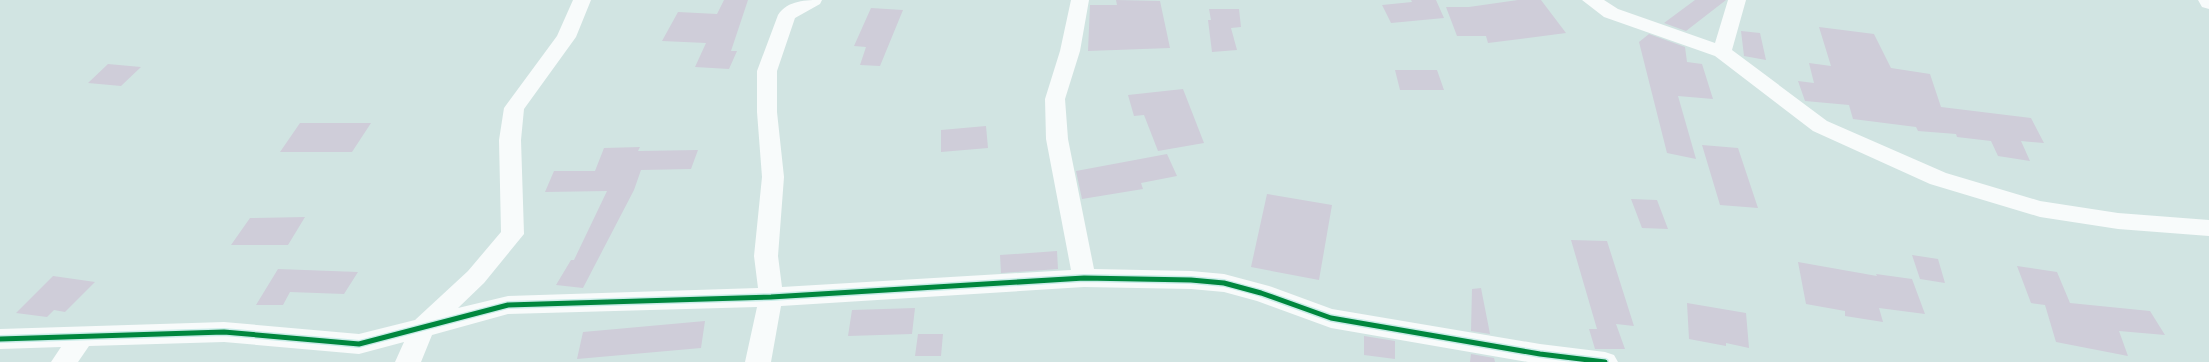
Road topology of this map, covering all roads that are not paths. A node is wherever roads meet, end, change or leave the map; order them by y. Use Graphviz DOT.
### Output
graph roads {
  1 [pos="582,0"];
  2 [pos="813,0"];
  3 [pos="1080,0"];
  4 [pos="1590,0"];
  5 [pos="1737,0"];
  6 [pos="2207,0"];
  7 [pos="2209,3"];
  8 [pos="1722,52"];
  9 [pos="2209,228"];
  10 [pos="1084,278"];
  11 [pos="771,297"];
  12 [pos="423,327"];
  13 [pos="82,336"];
  14 [pos="0,339"];
  15 [pos="64,362"];
  16 [pos="408,362"];
  17 [pos="758,362"];
  18 [pos="1604,362"];
  1 -- 12 [label="street"];
  2 -- 11 [label="street"];
  3 -- 10 [label="street"];
  4 -- 8 [label="street"];
  5 -- 8 [label="street"];
  6 -- 7 [label="street"];
  8 -- 9 [label="street"];
  10 -- 11 [label="street"];
  10 -- 18 [label="street"];
  11 -- 12 [label="street"];
  11 -- 17 [label="street"];
  12 -- 13 [label="street"];
  12 -- 16 [label="street"];
  13 -- 14 [label="street"];
  13 -- 15 [label="street"];
}
